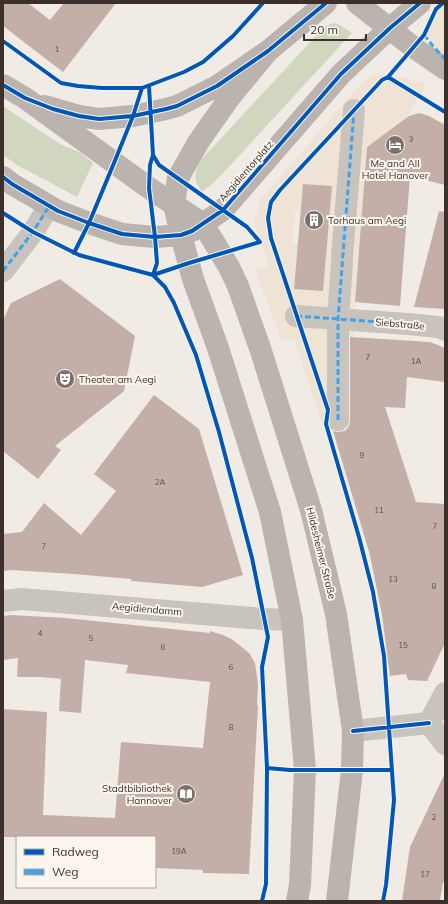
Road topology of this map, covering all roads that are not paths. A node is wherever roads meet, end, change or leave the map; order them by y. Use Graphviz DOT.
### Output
graph roads {
  1 [pos="326,3"];
  2 [pos="356,3"];
  3 [pos="420,3"];
  4 [pos="390,28"];
  5 [pos="268,51"];
  6 [pos="445,69"];
  7 [pos="3,85"];
  8 [pos="25,98"];
  9 [pos="354,110"];
  10 [pos="8,181"];
  11 [pos="174,204"];
  12 [pos="49,206"];
  13 [pos="203,224"];
  14 [pos="181,235"];
  15 [pos="3,271"];
  16 [pos="296,316"];
  17 [pos="346,319"];
  18 [pos="445,330"];
  19 [pos="338,420"];
  20 [pos="3,600"];
  21 [pos="292,620"];
  22 [pos="445,693"];
  23 [pos="429,723"];
  24 [pos="353,731"];
  25 [pos="445,744"];
  26 [pos="297,901"];
  27 [pos="337,901"];
  1 -- 5 [label="main road"];
  2 -- 4 [label="main road"];
  3 -- 4 [label="main road, Aegidientorplatz"];
  4 -- 6 [label="main road"];
  4 -- 13 [label="main road, Aegidientorplatz"];
  5 -- 8 [label="main road"];
  5 -- 11 [label="main road"];
  7 -- 8 [label="main road"];
  8 -- 11 [label="main road"];
  9 -- 17 [label="street"];
  10 -- 12 [label="main road, Aegidientorplatz"];
  11 -- 13 [label="main road"];
  11 -- 14 [label="main road"];
  12 -- 14 [label="main road, Aegidientorplatz"];
  12 -- 15 [label="street"];
  13 -- 14 [label="main road, Aegidientorplatz"];
  13 -- 24 [label="main road, Hildesheimer Straße"];
  14 -- 21 [label="main road"];
  16 -- 17 [label="street, Siebstraße"];
  17 -- 18 [label="street, Siebstraße"];
  17 -- 19 [label="street"];
  20 -- 21 [label="street, Aegidiendamm"];
  21 -- 26 [label="main road"];
  22 -- 23 [label="street"];
  23 -- 24 [label="street"];
  23 -- 25 [label="street"];
  24 -- 27 [label="main road, Hildesheimer Straße"];
}
